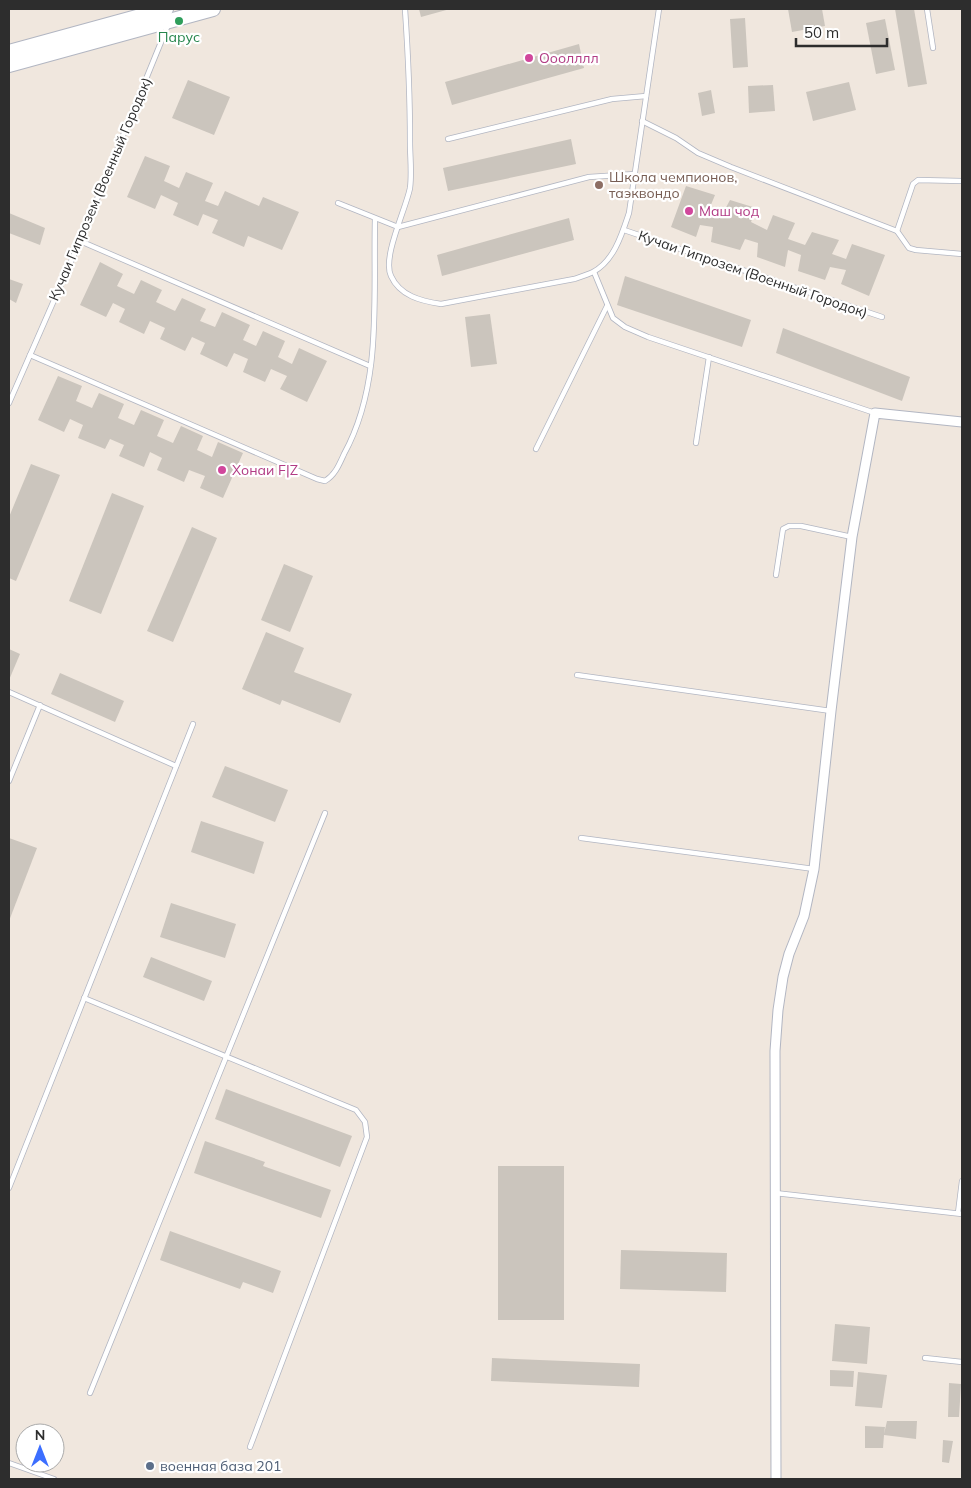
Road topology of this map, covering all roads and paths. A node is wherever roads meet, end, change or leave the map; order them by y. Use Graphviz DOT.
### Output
graph roads {
  1 [pos="213,9"];
  2 [pos="406,9"];
  3 [pos="659,9"];
  4 [pos="927,9"];
  5 [pos="168,13"];
  6 [pos="933,48"];
  7 [pos="9,52"];
  8 [pos="9,65"];
  9 [pos="646,96"];
  10 [pos="642,121"];
  11 [pos="448,139"];
  12 [pos="635,174"];
  13 [pos="962,181"];
  14 [pos="338,203"];
  15 [pos="375,219"];
  16 [pos="398,227"];
  17 [pos="624,230"];
  18 [pos="897,231"];
  19 [pos="80,241"];
  20 [pos="962,254"];
  21 [pos="594,272"];
  22 [pos="607,306"];
  23 [pos="882,317"];
  24 [pos="30,355"];
  25 [pos="709,358"];
  26 [pos="370,366"];
  27 [pos="9,403"];
  28 [pos="875,413"];
  29 [pos="962,422"];
  30 [pos="696,443"];
  31 [pos="536,450"];
  32 [pos="852,537"];
  33 [pos="776,575"];
  34 [pos="577,675"];
  35 [pos="9,692"];
  36 [pos="40,705"];
  37 [pos="831,711"];
  38 [pos="193,724"];
  39 [pos="176,766"];
  40 [pos="9,781"];
  41 [pos="325,813"];
  42 [pos="581,838"];
  43 [pos="814,869"];
  44 [pos="84,998"];
  45 [pos="226,1057"];
  46 [pos="962,1181"];
  47 [pos="9,1188"];
  48 [pos="775,1193"];
  49 [pos="960,1214"];
  50 [pos="924,1358"];
  51 [pos="962,1362"];
  52 [pos="90,1393"];
  53 [pos="250,1447"];
  54 [pos="9,1463"];
  55 [pos="54,1479"];
  56 [pos="776,1479"];
  1 -- 5 [label="main road"];
  2 -- 16 [label="lane, Кучаи Гипрозем (Военный Городок)"];
  3 -- 9 [label="lane, Кучаи Гипрозем (Военный Городок)"];
  4 -- 6 [label="lane"];
  5 -- 7 [label="main road"];
  5 -- 8 [label="main road"];
  5 -- 19 [label="lane, Кучаи Гипрозем (Военный Городок)"];
  9 -- 10 [label="lane, Кучаи Гипрозем (Военный Городок)"];
  9 -- 11 [label="lane"];
  10 -- 12 [label="lane, Кучаи Гипрозем (Военный Городок)"];
  10 -- 18 [label="lane"];
  12 -- 16 [label="lane"];
  12 -- 17 [label="lane, Кучаи Гипрозем (Военный Городок)"];
  13 -- 18 [label="lane"];
  14 -- 15 [label="lane"];
  15 -- 16 [label="lane"];
  15 -- 26 [label="lane"];
  16 -- 21 [label="lane, Кучаи Гипрозем (Военный Городок)"];
  17 -- 21 [label="lane, Кучаи Гипрозем (Военный Городок)"];
  17 -- 23 [label="lane, Кучаи Гипрозем (Военный Городок)"];
  18 -- 20 [label="lane"];
  19 -- 24 [label="lane, Кучаи Гипрозем (Военный Городок)"];
  19 -- 26 [label="lane"];
  21 -- 22 [label="lane"];
  22 -- 25 [label="lane"];
  22 -- 31 [label="lane"];
  24 -- 26 [label="lane"];
  24 -- 27 [label="lane, Кучаи Гипрозем (Военный Городок)"];
  25 -- 28 [label="lane"];
  25 -- 30 [label="lane"];
  28 -- 29 [label="street"];
  28 -- 32 [label="street"];
  32 -- 33 [label="lane"];
  32 -- 37 [label="street"];
  34 -- 37 [label="lane"];
  35 -- 36 [label="lane"];
  36 -- 39 [label="lane"];
  36 -- 40 [label="lane"];
  37 -- 43 [label="street"];
  38 -- 39 [label="lane"];
  39 -- 44 [label="lane"];
  41 -- 45 [label="lane"];
  42 -- 43 [label="lane"];
  43 -- 48 [label="street"];
  44 -- 45 [label="lane"];
  44 -- 47 [label="lane"];
  45 -- 52 [label="lane"];
  45 -- 53 [label="lane"];
  46 -- 49 [label="lane"];
  48 -- 49 [label="lane"];
  48 -- 56 [label="street"];
  50 -- 51 [label="lane"];
  54 -- 55 [label="lane"];
}
